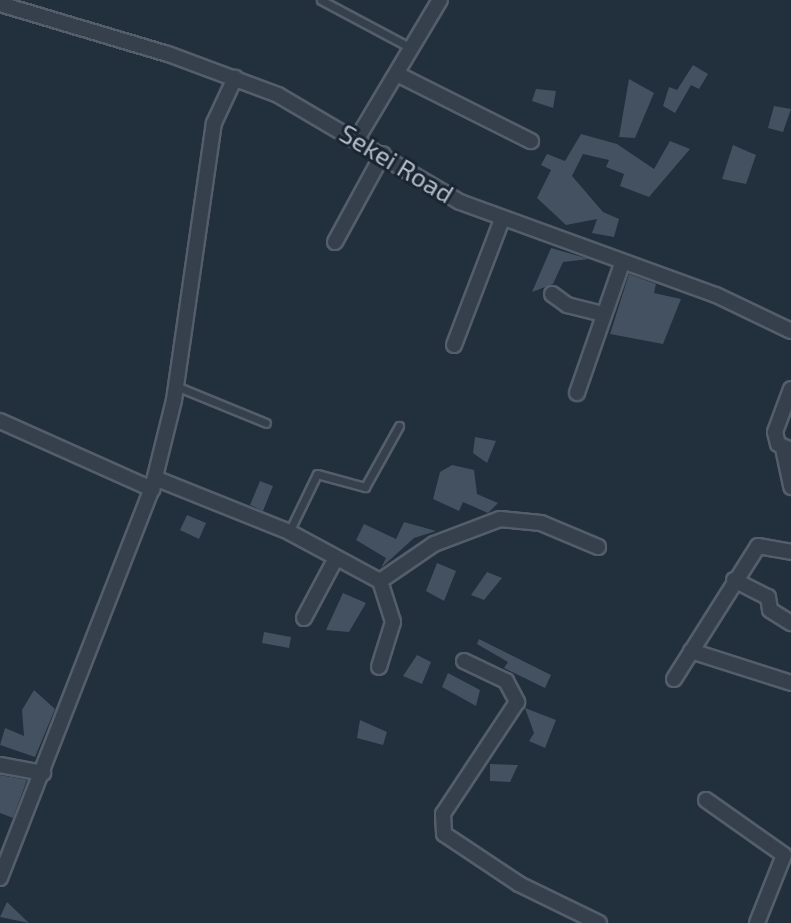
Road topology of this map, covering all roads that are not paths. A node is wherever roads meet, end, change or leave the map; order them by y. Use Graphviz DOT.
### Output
graph roads {
  1 [pos="321,0"];
  2 [pos="440,0"];
  3 [pos="0,4"];
  4 [pos="414,49"];
  5 [pos="397,74"];
  6 [pos="235,78"];
  7 [pos="357,139"];
  8 [pos="531,141"];
  9 [pos="383,154"];
  10 [pos="502,219"];
  11 [pos="335,242"];
  12 [pos="622,264"];
  13 [pos="552,294"];
  14 [pos="602,314"];
  15 [pos="791,331"];
  16 [pos="454,345"];
  17 [pos="176,386"];
  18 [pos="791,389"];
  19 [pos="577,393"];
  20 [pos="0,421"];
  21 [pos="266,423"];
  22 [pos="399,426"];
  23 [pos="787,449"];
  24 [pos="154,484"];
  25 [pos="791,487"];
  26 [pos="289,532"];
  27 [pos="598,547"];
  28 [pos="791,552"];
  29 [pos="335,560"];
  30 [pos="734,580"];
  31 [pos="380,581"];
  32 [pos="304,618"];
  33 [pos="791,623"];
  34 [pos="691,651"];
  35 [pos="464,661"];
  36 [pos="379,667"];
  37 [pos="674,679"];
  38 [pos="791,683"];
  39 [pos="0,765"];
  40 [pos="43,773"];
  41 [pos="706,800"];
  42 [pos="1,872"];
  43 [pos="599,923"];
  44 [pos="757,923"];
  1 -- 4 [label="lane"];
  2 -- 4 [label="street"];
  3 -- 6 [label="street, Sekei Road"];
  4 -- 5 [label="street"];
  5 -- 7 [label="street"];
  5 -- 8 [label="street"];
  6 -- 7 [label="street, Sekei Road"];
  6 -- 17 [label="street"];
  7 -- 9 [label="street, Sekei Road"];
  9 -- 10 [label="street, Sekei Road"];
  9 -- 11 [label="street"];
  10 -- 12 [label="street, Sekei Road"];
  10 -- 16 [label="street"];
  12 -- 14 [label="street"];
  12 -- 15 [label="street, Sekei Road"];
  13 -- 14 [label="street"];
  14 -- 19 [label="street"];
  17 -- 21 [label="lane"];
  17 -- 24 [label="street"];
  18 -- 23 [label="street"];
  20 -- 24 [label="street"];
  22 -- 26 [label="lane"];
  23 -- 25 [label="street"];
  24 -- 26 [label="street"];
  24 -- 40 [label="street"];
  26 -- 29 [label="street"];
  27 -- 31 [label="street"];
  28 -- 30 [label="street"];
  29 -- 31 [label="street"];
  29 -- 32 [label="street"];
  30 -- 33 [label="street"];
  30 -- 34 [label="street"];
  31 -- 36 [label="street"];
  34 -- 37 [label="street"];
  34 -- 38 [label="street"];
  35 -- 43 [label="street"];
  39 -- 40 [label="street"];
  40 -- 42 [label="street"];
  41 -- 44 [label="street"];
}
